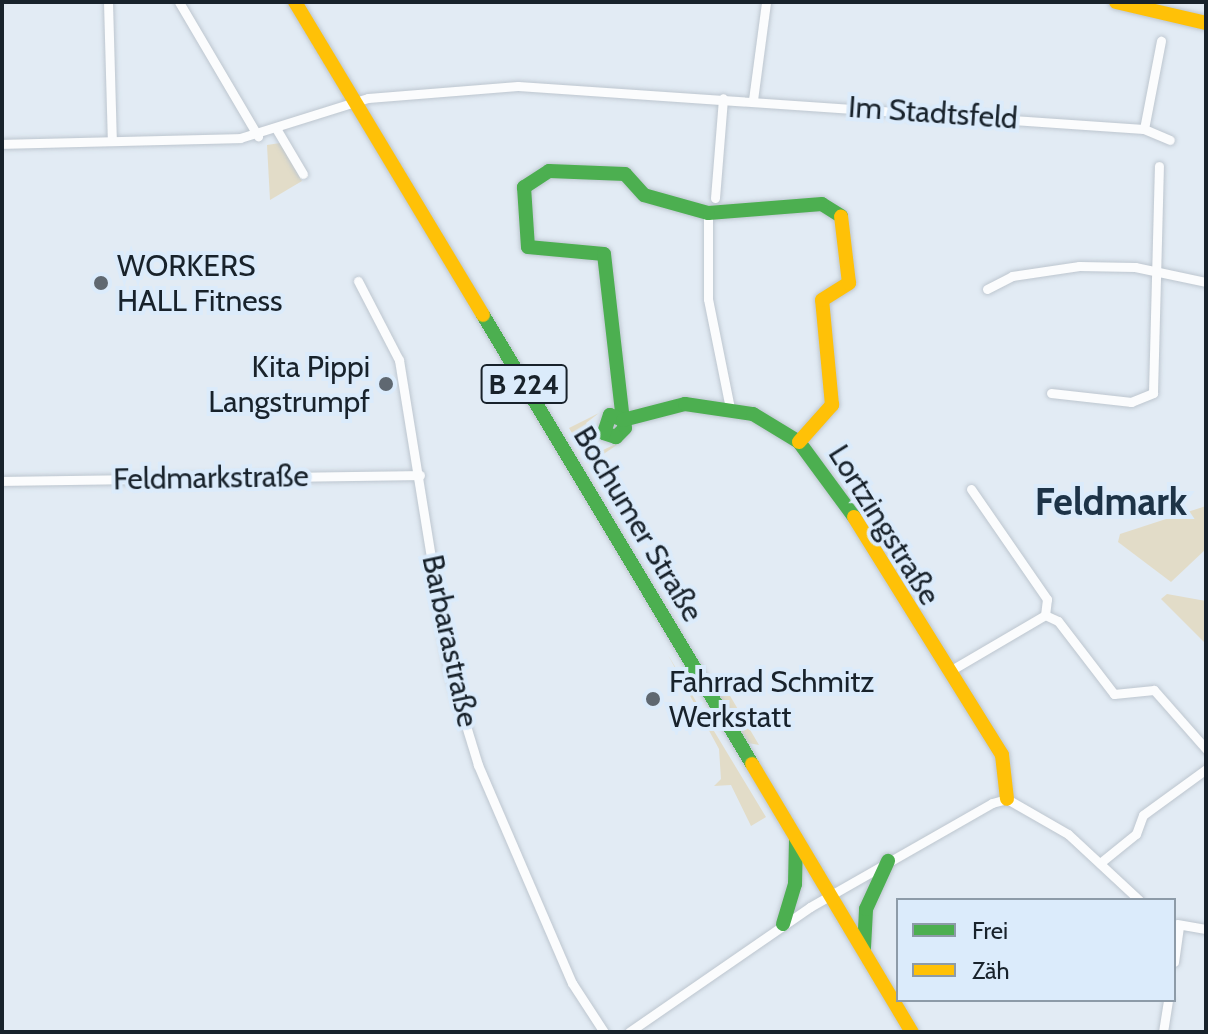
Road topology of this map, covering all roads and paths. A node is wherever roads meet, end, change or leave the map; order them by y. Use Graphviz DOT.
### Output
graph roads {
  1 [pos="108,2"];
  2 [pos="179,2"];
  3 [pos="295,2"];
  4 [pos="766,2"];
  5 [pos="1116,2"];
  6 [pos="1206,23"];
  7 [pos="1161,41"];
  8 [pos="723,98"];
  9 [pos="753,100"];
  10 [pos="356,103"];
  11 [pos="1144,129"];
  12 [pos="277,130"];
  13 [pos="258,136"];
  14 [pos="1170,140"];
  15 [pos="112,141"];
  16 [pos="2,144"];
  17 [pos="1159,166"];
  18 [pos="303,174"];
  19 [pos="715,198"];
  20 [pos="708,213"];
  21 [pos="1158,272"];
  22 [pos="358,281"];
  23 [pos="1206,282"];
  24 [pos="987,289"];
  25 [pos="1051,393"];
  26 [pos="730,408"];
  27 [pos="799,442"];
  28 [pos="420,475"];
  29 [pos="2,481"];
  30 [pos="971,489"];
  31 [pos="1045,615"];
  32 [pos="945,674"];
  33 [pos="1206,749"];
  34 [pos="1206,769"];
  35 [pos="1007,799"];
  36 [pos="796,839"];
  37 [pos="888,861"];
  38 [pos="1100,863"];
  39 [pos="830,895"];
  40 [pos="1137,898"];
  41 [pos="783,924"];
  42 [pos="1176,924"];
  43 [pos="1206,929"];
  44 [pos="864,953"];
  45 [pos="1168,1002"];
  46 [pos="604,1032"];
  47 [pos="629,1032"];
  48 [pos="912,1032"];
  49 [pos="1163,1032"];
  1 -- 15 [label="street"];
  2 -- 13 [label="street"];
  3 -- 10 [label="street, Bochumer Straße / B 224"];
  4 -- 9 [label="street"];
  5 -- 6 [label="street"];
  7 -- 11 [label="street"];
  8 -- 9 [label="street, Im Stadtsfeld"];
  8 -- 10 [label="street, Im Stadtsfeld"];
  8 -- 19 [label="street"];
  9 -- 11 [label="street, Im Stadtsfeld"];
  10 -- 12 [label="street, Im Stadtsfeld"];
  10 -- 36 [label="street, Bochumer Straße / B 224"];
  11 -- 14 [label="street, Im Stadtsfeld"];
  12 -- 13 [label="street, Im Stadtsfeld"];
  12 -- 18 [label="street"];
  13 -- 15 [label="street, Im Stadtsfeld"];
  15 -- 16 [label="street, Im Stadtsfeld"];
  17 -- 21 [label="street"];
  20 -- 26 [label="street"];
  20 -- 26 [label="street, Lortzingstraße"];
  20 -- 27 [label="street"];
  21 -- 23 [label="street"];
  21 -- 24 [label="street"];
  21 -- 25 [label="street"];
  22 -- 28 [label="street, Barbarastraße"];
  26 -- 27 [label="street, Lortzingstraße"];
  27 -- 32 [label="street, Lortzingstraße"];
  28 -- 29 [label="street, Feldmarkstraße"];
  28 -- 46 [label="street, Barbarastraße"];
  30 -- 31 [label="street"];
  31 -- 32 [label="street"];
  31 -- 33 [label="street"];
  32 -- 35 [label="street, Lortzingstraße"];
  34 -- 38 [label="street"];
  35 -- 37 [label="street"];
  35 -- 38 [label="street"];
  36 -- 39 [label="street, Bochumer Straße / B 224"];
  36 -- 41 [label="street"];
  37 -- 39 [label="street"];
  37 -- 44 [label="street"];
  38 -- 40 [label="street"];
  39 -- 41 [label="street"];
  39 -- 44 [label="street, Bochumer Straße / B 224"];
  41 -- 47 [label="street"];
  42 -- 43 [label="street"];
  44 -- 48 [label="street, Bochumer Straße / B 224"];
  45 -- 49 [label="street"];
}
